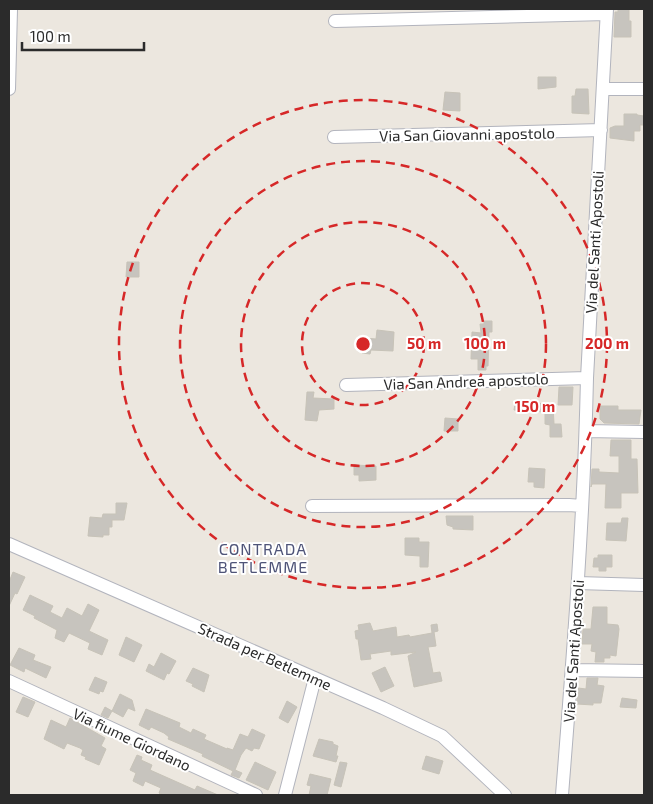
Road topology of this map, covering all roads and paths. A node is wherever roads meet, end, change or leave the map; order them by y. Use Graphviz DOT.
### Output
graph roads {
  1 [pos="12,9"];
  2 [pos="606,11"];
  3 [pos="335,21"];
  4 [pos="9,89"];
  5 [pos="608,89"];
  6 [pos="644,89"];
  7 [pos="601,130"];
  8 [pos="334,137"];
  9 [pos="587,378"];
  10 [pos="346,385"];
  11 [pos="586,431"];
  12 [pos="644,432"];
  13 [pos="312,506"];
  14 [pos="582,506"];
  15 [pos="9,544"];
  16 [pos="578,583"];
  17 [pos="644,585"];
  18 [pos="572,670"];
  19 [pos="644,671"];
  20 [pos="315,678"];
  21 [pos="9,681"];
  22 [pos="256,795"];
  23 [pos="285,795"];
  24 [pos="505,795"];
  25 [pos="562,795"];
  1 -- 4 [label="street"];
  2 -- 3 [label="street"];
  2 -- 7 [label="street, Via del Santi Apostoli"];
  5 -- 6 [label="street"];
  7 -- 8 [label="street, Via San Giovanni apostolo"];
  7 -- 9 [label="street, Via del Santi Apostoli"];
  9 -- 10 [label="street, Via San Andrea apostolo"];
  9 -- 11 [label="street, Via del Santi Apostoli"];
  11 -- 12 [label="street"];
  11 -- 14 [label="street, Via del Santi Apostoli"];
  13 -- 14 [label="street"];
  14 -- 16 [label="street, Via del Santi Apostoli"];
  15 -- 20 [label="street, Strada per Betlemme"];
  16 -- 17 [label="street"];
  16 -- 18 [label="street, Via del Santi Apostoli"];
  18 -- 19 [label="street"];
  18 -- 25 [label="street, Via del Santi Apostoli"];
  20 -- 23 [label="street"];
  20 -- 24 [label="street, Strada per Betlemme"];
  21 -- 22 [label="street, Via fiume Giordano"];
}
